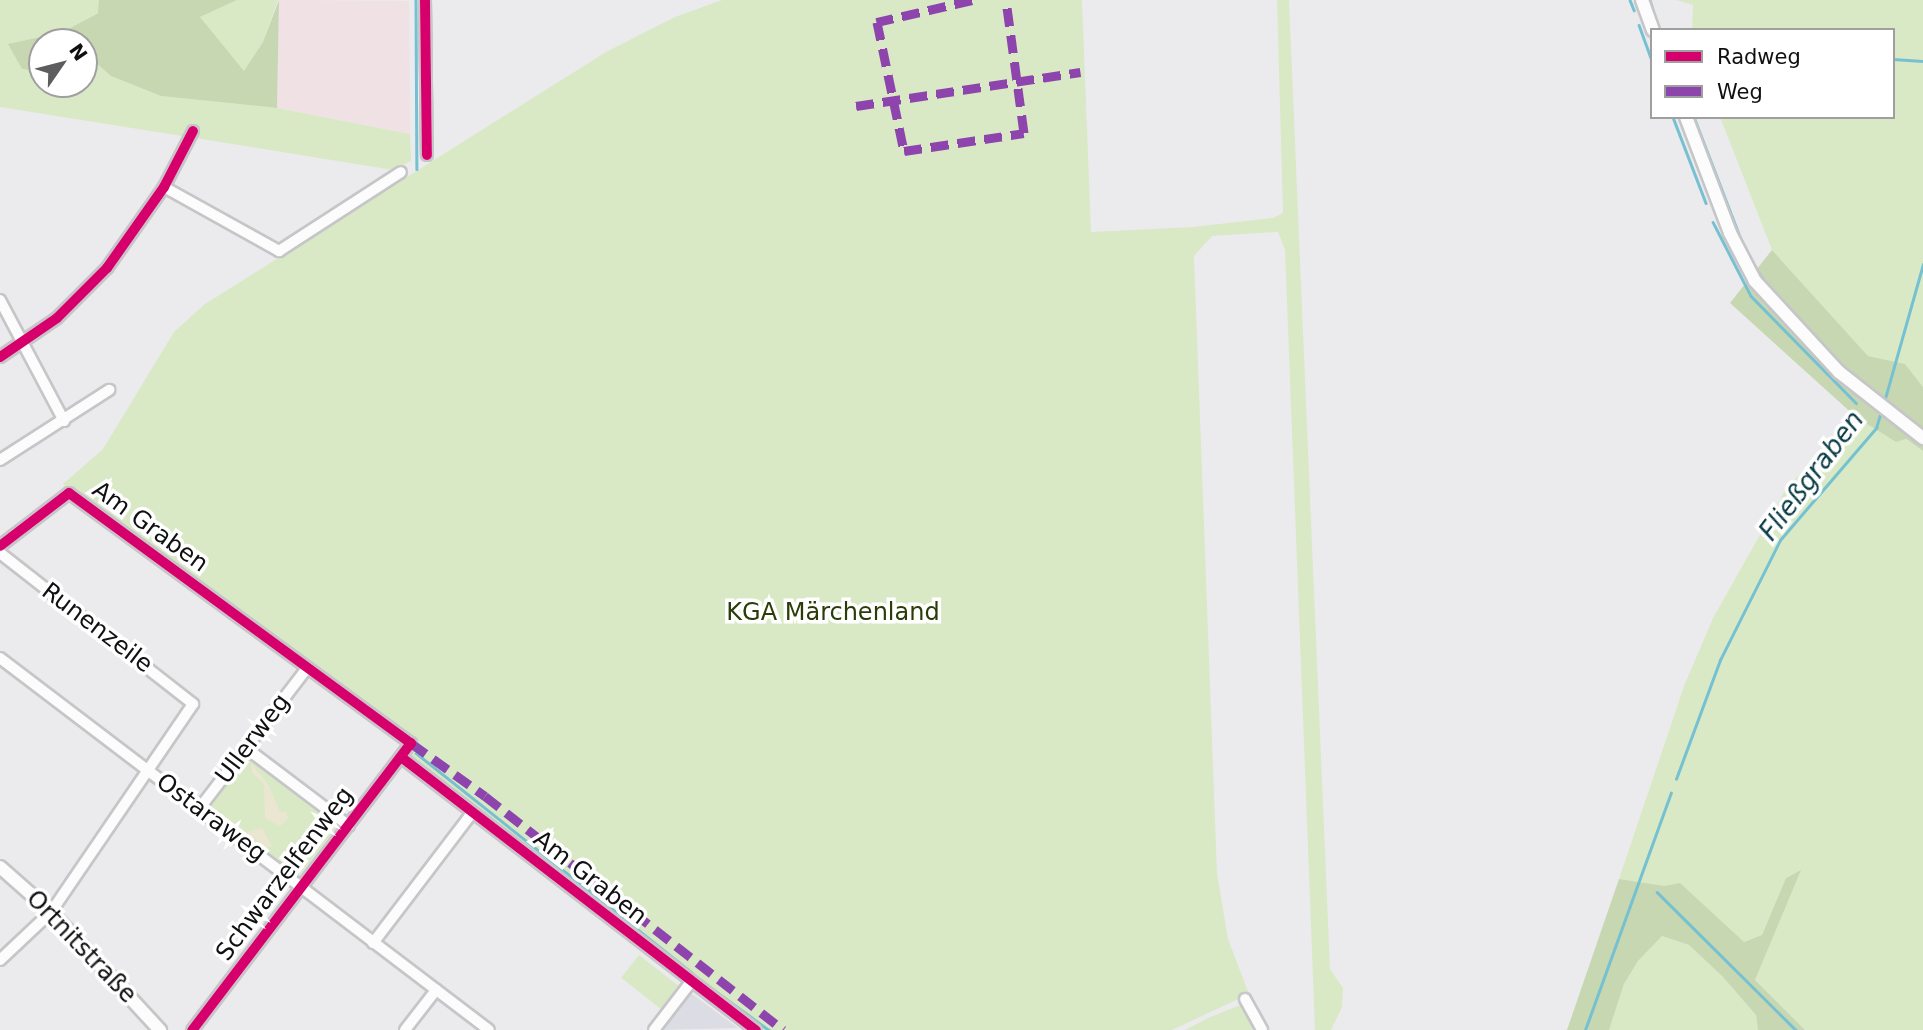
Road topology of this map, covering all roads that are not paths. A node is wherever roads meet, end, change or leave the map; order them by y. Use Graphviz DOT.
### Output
graph roads {
  1 [pos="425,0"];
  2 [pos="1642,0"];
  3 [pos="1652,28"];
  4 [pos="1687,119"];
  5 [pos="193,131"];
  6 [pos="427,155"];
  7 [pos="401,172"];
  8 [pos="164,187"];
  9 [pos="0,300"];
  10 [pos="23,343"];
  11 [pos="0,357"];
  12 [pos="109,390"];
  13 [pos="64,421"];
  14 [pos="1923,439"];
  15 [pos="0,460"];
  16 [pos="0,546"];
  17 [pos="0,553"];
  18 [pos="0,658"];
  19 [pos="307,668"];
  20 [pos="411,743"];
  21 [pos="246,748"];
  22 [pos="401,757"];
  23 [pos="148,771"];
  24 [pos="199,809"];
  25 [pos="472,813"];
  26 [pos="349,826"];
  27 [pos="0,867"];
  28 [pos="302,887"];
  29 [pos="51,912"];
  30 [pos="373,943"];
  31 [pos="0,960"];
  32 [pos="691,982"];
  33 [pos="436,990"];
  34 [pos="1245,999"];
  35 [pos="160,1030"];
  36 [pos="192,1030"];
  37 [pos="405,1030"];
  38 [pos="489,1030"];
  39 [pos="654,1030"];
  40 [pos="755,1030"];
  41 [pos="1262,1030"];
  1 -- 6 [label="street"];
  2 -- 3 [label="main road"];
  4 -- 14 [label="main road"];
  5 -- 8 [label="street"];
  7 -- 8 [label="street"];
  8 -- 10 [label="street"];
  9 -- 10 [label="street"];
  10 -- 11 [label="street"];
  10 -- 13 [label="street"];
  12 -- 13 [label="street"];
  13 -- 15 [label="street"];
  16 -- 19 [label="street, Am Graben"];
  17 -- 23 [label="street, Runenzeile"];
  18 -- 23 [label="street, Ostaraweg"];
  19 -- 20 [label="street, Am Graben"];
  19 -- 21 [label="street, Ullerweg"];
  20 -- 22 [label="street, Schwarzelfenweg"];
  21 -- 24 [label="street, Ullerweg"];
  21 -- 26 [label="street"];
  22 -- 25 [label="street, Am Graben"];
  22 -- 26 [label="street, Schwarzelfenweg"];
  23 -- 24 [label="street, Ostaraweg"];
  23 -- 29 [label="street"];
  24 -- 28 [label="street, Ostaraweg"];
  25 -- 30 [label="street"];
  25 -- 32 [label="street, Am Graben"];
  26 -- 28 [label="street, Schwarzelfenweg"];
  27 -- 29 [label="main road, Ortnitstraße"];
  28 -- 30 [label="street, Ostaraweg"];
  28 -- 36 [label="street, Schwarzelfenweg"];
  29 -- 31 [label="street"];
  29 -- 35 [label="main road, Ortnitstraße"];
  30 -- 33 [label="street, Ostaraweg"];
  32 -- 39 [label="street"];
  32 -- 40 [label="street, Am Graben"];
  33 -- 37 [label="street"];
  33 -- 38 [label="street, Ostaraweg"];
  34 -- 41 [label="street"];
}
